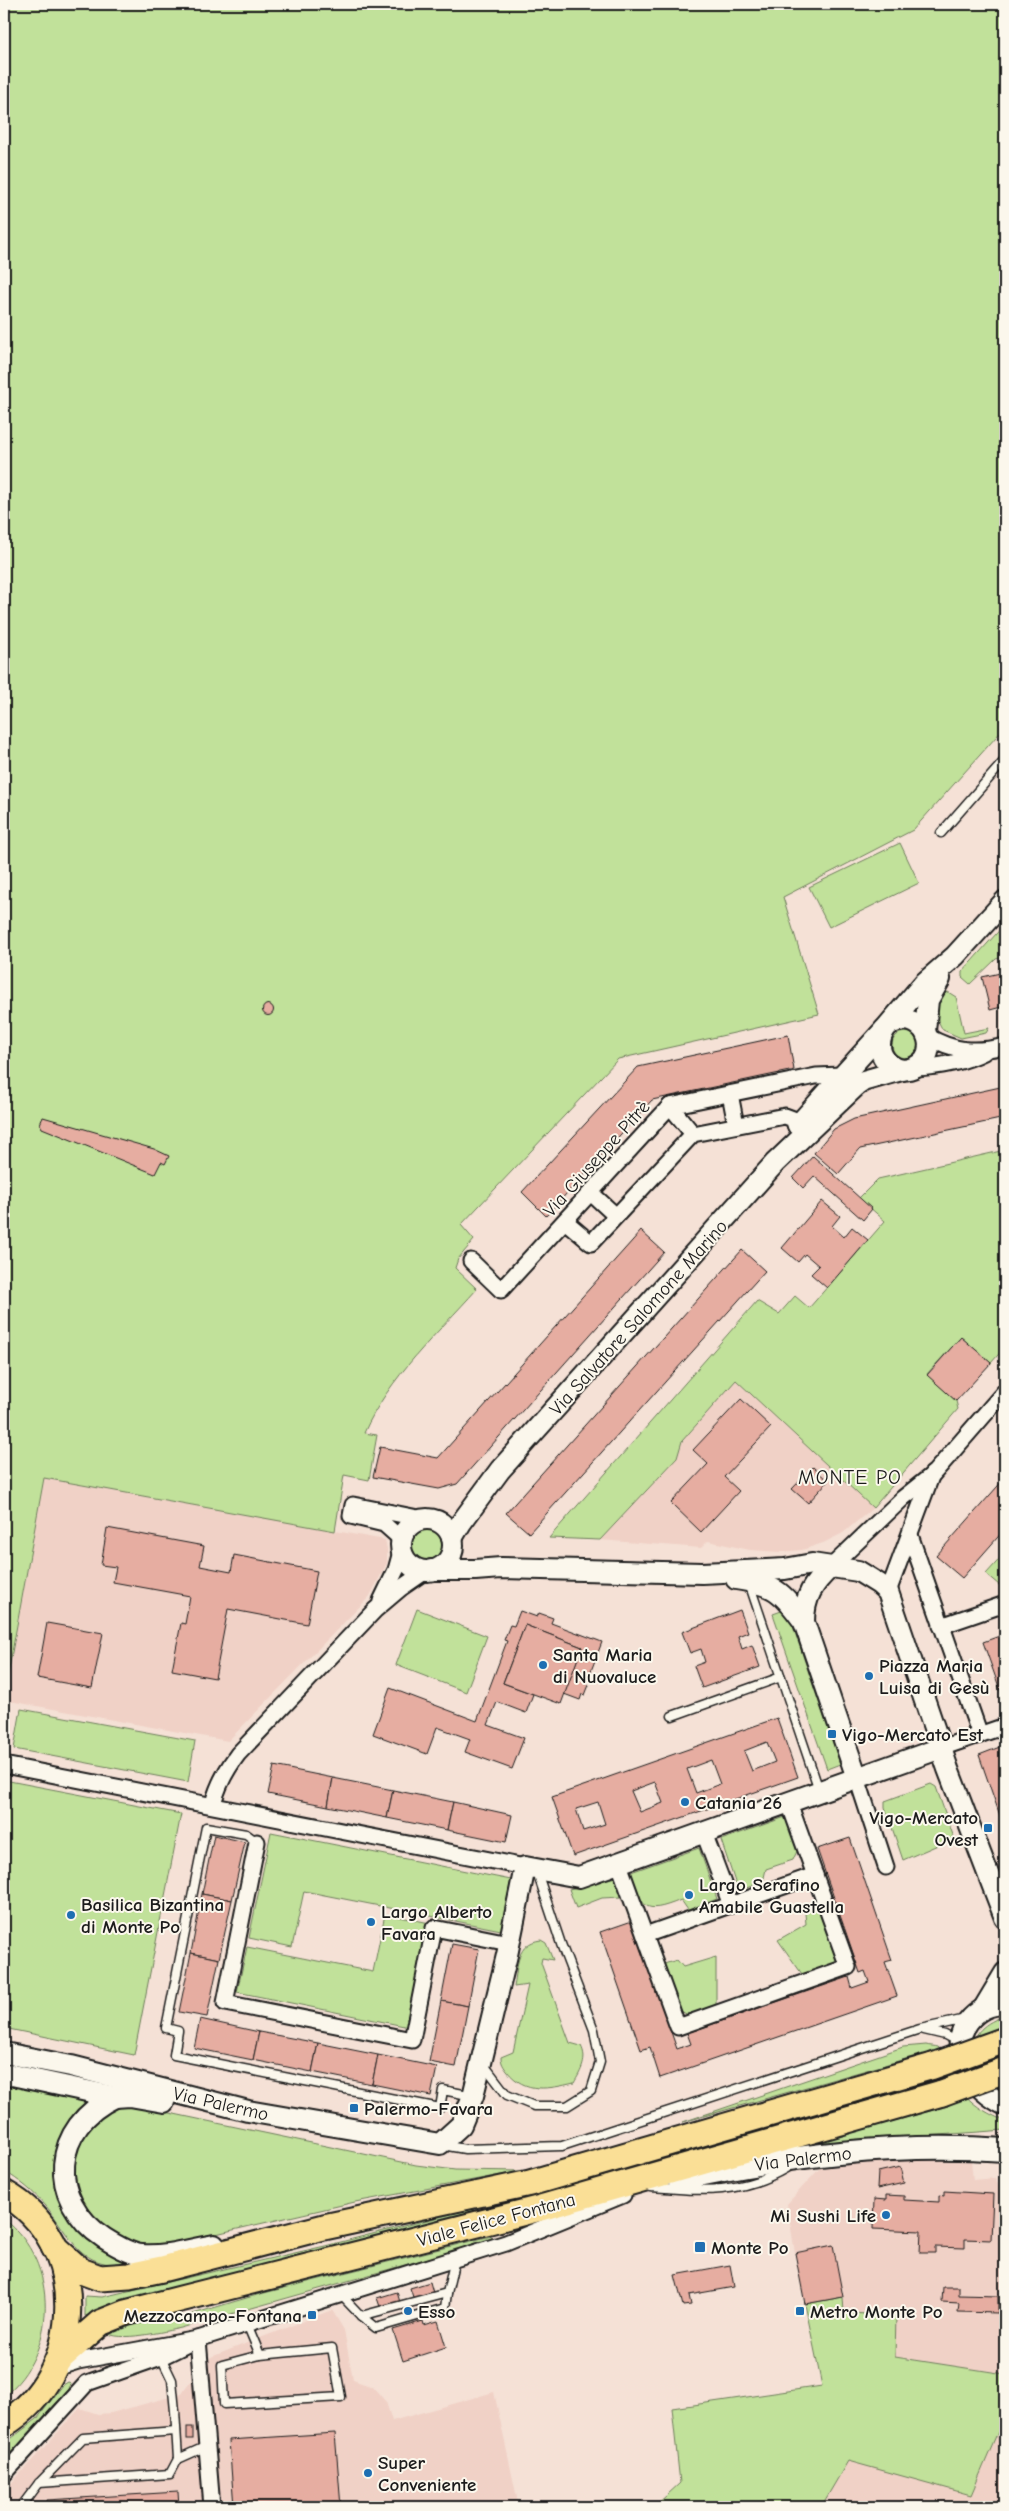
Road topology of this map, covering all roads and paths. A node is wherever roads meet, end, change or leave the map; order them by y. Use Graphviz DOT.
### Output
graph roads {
  1 [pos="1005,760"];
  2 [pos="941,833"];
  3 [pos="1005,901"];
  4 [pos="955,956"];
  5 [pos="888,1026"];
  6 [pos="926,1033"];
  7 [pos="1005,1046"];
  8 [pos="988,1050"];
  9 [pos="908,1069"];
  10 [pos="842,1075"];
  11 [pos="730,1094"];
  12 [pos="670,1106"];
  13 [pos="736,1125"];
  14 [pos="796,1127"];
  15 [pos="693,1134"];
  16 [pos="775,1163"];
  17 [pos="591,1193"];
  18 [pos="616,1216"];
  19 [pos="565,1222"];
  20 [pos="471,1261"];
  21 [pos="1005,1391"];
  22 [pos="500,1470"];
  23 [pos="932,1474"];
  24 [pos="426,1519"];
  25 [pos="910,1535"];
  26 [pos="453,1540"];
  27 [pos="402,1544"];
  28 [pos="831,1567"];
  29 [pos="501,1568"];
  30 [pos="429,1570"];
  31 [pos="702,1573"];
  32 [pos="748,1581"];
  33 [pos="888,1592"];
  34 [pos="1005,1604"];
  35 [pos="375,1610"];
  36 [pos="804,1622"];
  37 [pos="941,1626"];
  38 [pos="781,1678"];
  39 [pos="672,1716"];
  40 [pos="1005,1726"];
  41 [pos="980,1734"];
  42 [pos="941,1748"];
  43 [pos="4,1765"];
  44 [pos="858,1778"];
  45 [pos="820,1791"];
  46 [pos="789,1803"];
  47 [pos="213,1804"];
  48 [pos="704,1834"];
  49 [pos="257,1842"];
  50 [pos="619,1864"];
  51 [pos="886,1867"];
  52 [pos="531,1868"];
  53 [pos="815,1875"];
  54 [pos="731,1905"];
  55 [pos="1005,1918"];
  56 [pos="645,1935"];
  57 [pos="510,1943"];
  58 [pos="1005,1972"];
  59 [pos="1005,2004"];
  60 [pos="977,2013"];
  61 [pos="920,2030"];
  62 [pos="1005,2040"];
  63 [pos="959,2042"];
  64 [pos="4,2053"];
  65 [pos="488,2070"];
  66 [pos="1005,2070"];
  67 [pos="4,2076"];
  68 [pos="115,2096"];
  69 [pos="472,2096"];
  70 [pos="1005,2105"];
  71 [pos="248,2111"];
  72 [pos="1005,2142"];
  73 [pos="440,2144"];
  74 [pos="963,2146"];
  75 [pos="1005,2150"];
  76 [pos="726,2154"];
  77 [pos="646,2186"];
  78 [pos="4,2193"];
  79 [pos="556,2204"];
  80 [pos="324,2227"];
  81 [pos="54,2247"];
  82 [pos="455,2259"];
  83 [pos="447,2293"];
  84 [pos="341,2295"];
  85 [pos="361,2316"];
  86 [pos="247,2324"];
  87 [pos="198,2339"];
  88 [pos="260,2355"];
  89 [pos="160,2357"];
  90 [pos="57,2364"];
  91 [pos="4,2424"];
  92 [pos="176,2431"];
  93 [pos="206,2446"];
  94 [pos="178,2459"];
  95 [pos="4,2474"];
  96 [pos="38,2483"];
  97 [pos="21,2507"];
  98 [pos="212,2507"];
  1 -- 2 [label="lane"];
  3 -- 4 [label="street"];
  4 -- 5 [label="street"];
  4 -- 6 [label="street"];
  5 -- 6 [label="street"];
  5 -- 9 [label="street"];
  5 -- 10 [label="street"];
  6 -- 8 [label="street"];
  6 -- 9 [label="street"];
  7 -- 8 [label="street"];
  8 -- 9 [label="street"];
  9 -- 16 [label="street"];
  10 -- 11 [label="street, Via Giuseppe Pitrè"];
  10 -- 14 [label="street"];
  11 -- 12 [label="street, Via Giuseppe Pitrè"];
  11 -- 13 [label="street"];
  12 -- 15 [label="street"];
  12 -- 17 [label="street, Via Giuseppe Pitrè"];
  13 -- 14 [label="street"];
  13 -- 15 [label="street"];
  14 -- 16 [label="street"];
  15 -- 18 [label="street"];
  16 -- 22 [label="street, Via Salvatore Salomone Marino"];
  17 -- 18 [label="street"];
  17 -- 19 [label="street, Via Giuseppe Pitrè"];
  18 -- 19 [label="street"];
  19 -- 20 [label="street, Via Giuseppe Pitrè"];
  21 -- 23 [label="street"];
  22 -- 24 [label="street"];
  22 -- 26 [label="street"];
  23 -- 25 [label="street"];
  23 -- 28 [label="street"];
  24 -- 26 [label="street"];
  24 -- 27 [label="street"];
  24 -- 27 [label="street"];
  25 -- 33 [label="street"];
  25 -- 37 [label="street"];
  26 -- 29 [label="street"];
  26 -- 30 [label="street"];
  27 -- 30 [label="street"];
  27 -- 35 [label="street"];
  28 -- 31 [label="street"];
  28 -- 33 [label="street"];
  28 -- 36 [label="street"];
  29 -- 30 [label="street"];
  29 -- 31 [label="street"];
  30 -- 35 [label="street"];
  31 -- 32 [label="street"];
  32 -- 36 [label="street"];
  32 -- 38 [label="lane"];
  33 -- 42 [label="street"];
  34 -- 37 [label="street"];
  35 -- 47 [label="street"];
  36 -- 44 [label="street"];
  37 -- 41 [label="street"];
  38 -- 39 [label="lane"];
  38 -- 45 [label="lane"];
  40 -- 41 [label="street"];
  41 -- 42 [label="street"];
  42 -- 44 [label="street"];
  42 -- 55 [label="street"];
  43 -- 47 [label="street"];
  44 -- 45 [label="street"];
  44 -- 51 [label="street"];
  45 -- 46 [label="street"];
  46 -- 48 [label="street"];
  46 -- 53 [label="street"];
  47 -- 52 [label="street"];
  48 -- 50 [label="street"];
  48 -- 54 [label="street"];
  49 -- 57 [label="street"];
  49 -- 69 [label="lane"];
  50 -- 52 [label="street"];
  50 -- 56 [label="street"];
  52 -- 57 [label="street"];
  52 -- 65 [label="lane"];
  53 -- 54 [label="street"];
  53 -- 56 [label="street"];
  54 -- 56 [label="street"];
  57 -- 69 [label="street"];
  58 -- 60 [label="street"];
  59 -- 60 [label="street"];
  60 -- 61 [label="lane"];
  60 -- 63 [label="street"];
  61 -- 63 [label="lane"];
  61 -- 73 [label="lane"];
  62 -- 80 [label="main road, bridge"];
  63 -- 70 [label="street"];
  64 -- 71 [label="street, Via Palermo"];
  66 -- 76 [label="main road, Viale Felice Fontana, bridge"];
  67 -- 68 [label="street"];
  68 -- 71 [label="street"];
  68 -- 80 [label="street"];
  69 -- 73 [label="street"];
  71 -- 73 [label="street, Via Palermo"];
  72 -- 74 [label="street"];
  74 -- 75 [label="main road, Via Palermo"];
  74 -- 77 [label="main road, Via Palermo"];
  76 -- 77 [label="street"];
  76 -- 79 [label="main road, Viale Felice Fontana"];
  77 -- 79 [label="main road, Via Palermo"];
  77 -- 82 [label="street"];
  78 -- 81 [label="main road"];
  79 -- 90 [label="main road, Viale Felice Fontana"];
  80 -- 81 [label="main road"];
  81 -- 90 [label="main road"];
  82 -- 83 [label="lane"];
  82 -- 84 [label="street"];
  83 -- 85 [label="lane"];
  83 -- 85 [label="lane"];
  84 -- 85 [label="lane"];
  84 -- 86 [label="street"];
  86 -- 87 [label="street"];
  86 -- 88 [label="lane"];
  87 -- 89 [label="street"];
  87 -- 90 [label="street"];
  87 -- 93 [label="street"];
  88 -- 88 [label="lane"];
  89 -- 92 [label="lane"];
  89 -- 95 [label="street"];
  90 -- 91 [label="main road"];
  92 -- 94 [label="lane"];
  92 -- 96 [label="lane"];
  93 -- 94 [label="lane"];
  93 -- 98 [label="street"];
  94 -- 96 [label="lane"];
  96 -- 97 [label="lane"];
}
